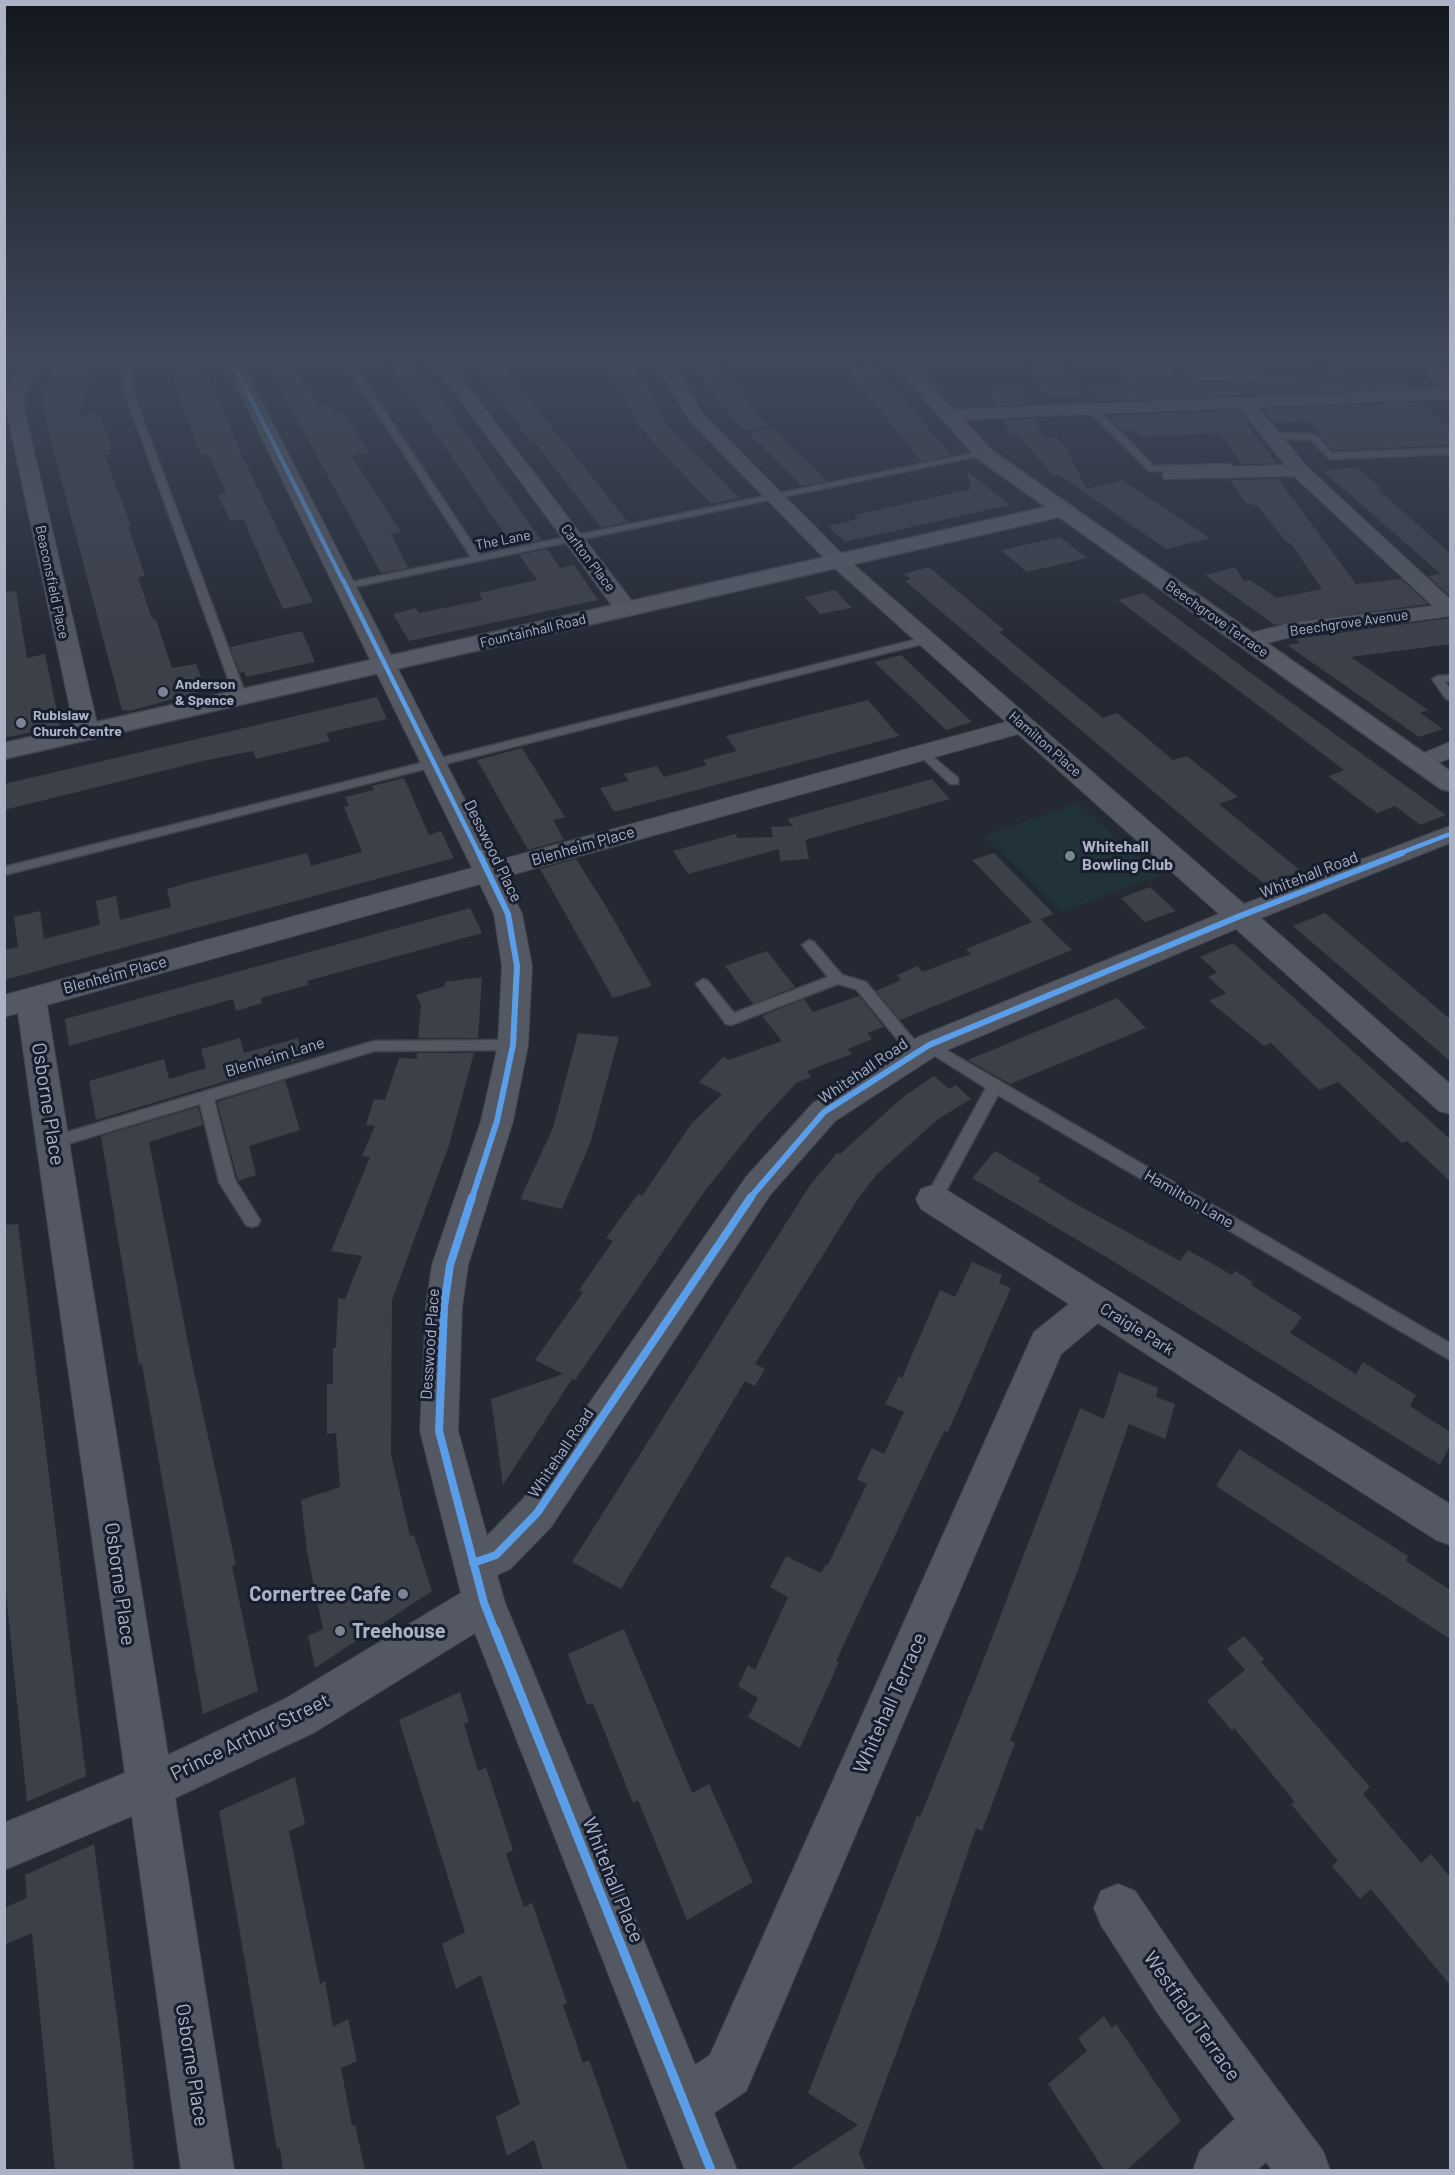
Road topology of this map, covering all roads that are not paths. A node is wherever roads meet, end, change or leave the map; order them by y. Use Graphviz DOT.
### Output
graph roads {
  1 [pos="28,464"];
  2 [pos="155,464"];
  3 [pos="284,464"];
  4 [pos="416,464"];
  5 [pos="517,464"];
  6 [pos="742,464"];
  7 [pos="931,464"];
  8 [pos="999,464"];
  9 [pos="1148,464"];
  10 [pos="1294,464"];
  11 [pos="1229,466"];
  12 [pos="1299,470"];
  13 [pos="1172,475"];
  14 [pos="772,496"];
  15 [pos="1062,510"];
  16 [pos="573,540"];
  17 [pos="477,558"];
  18 [pos="838,561"];
  19 [pos="345,586"];
  20 [pos="627,610"];
  21 [pos="1450,610"];
  22 [pos="926,640"];
  23 [pos="1248,641"];
  24 [pos="385,665"];
  25 [pos="1450,678"];
  26 [pos="1450,697"];
  27 [pos="241,698"];
  28 [pos="1023,725"];
  29 [pos="87,732"];
  30 [pos="1450,749"];
  31 [pos="4,751"];
  32 [pos="922,752"];
  33 [pos="1421,762"];
  34 [pos="436,764"];
  35 [pos="954,781"];
  36 [pos="1450,783"];
  37 [pos="1450,834"];
  38 [pos="4,871"];
  39 [pos="488,872"];
  40 [pos="1240,916"];
  41 [pos="809,945"];
  42 [pos="837,979"];
  43 [pos="704,984"];
  44 [pos="18,1002"];
  45 [pos="513,1045"];
  46 [pos="922,1048"];
  47 [pos="995,1086"];
  48 [pos="206,1097"];
  49 [pos="1450,1102"];
  50 [pos="54,1142"];
  51 [pos="933,1199"];
  52 [pos="252,1220"];
  53 [pos="1096,1304"];
  54 [pos="1450,1352"];
  55 [pos="1450,1526"];
  56 [pos="479,1583"];
  57 [pos="150,1785"];
  58 [pos="4,1847"];
  59 [pos="1118,1908"];
  60 [pos="685,2102"];
  61 [pos="1267,2124"];
  62 [pos="208,2170"];
  63 [pos="711,2170"];
  64 [pos="1219,2170"];
  65 [pos="1304,2170"];
  1 -- 29 [label="street, Beaconsfield Place"];
  2 -- 27 [label="lane"];
  3 -- 19 [label="street, Desswood Place"];
  4 -- 17 [label="lane"];
  5 -- 16 [label="street, Carlton Place"];
  6 -- 14 [label="street, Hamilton Place"];
  7 -- 14 [label="lane, The Lane"];
  8 -- 15 [label="street, Beechgrove Terrace"];
  9 -- 11 [label="lane"];
  10 -- 12 [label="street"];
  12 -- 13 [label="street"];
  12 -- 21 [label="street"];
  14 -- 16 [label="lane, The Lane"];
  14 -- 18 [label="street, Hamilton Place"];
  15 -- 18 [label="street, Fountainhall Road"];
  15 -- 23 [label="street, Beechgrove Terrace"];
  16 -- 17 [label="lane, The Lane"];
  16 -- 20 [label="street, Carlton Place"];
  17 -- 19 [label="lane, The Lane"];
  18 -- 20 [label="street, Fountainhall Road"];
  18 -- 22 [label="street, Hamilton Place"];
  19 -- 24 [label="street, Desswood Place"];
  20 -- 24 [label="street, Fountainhall Road"];
  21 -- 23 [label="street, Beechgrove Avenue"];
  22 -- 28 [label="street, Hamilton Place"];
  22 -- 34 [label="lane"];
  23 -- 33 [label="street, Beechgrove Terrace"];
  24 -- 27 [label="street, Fountainhall Road"];
  24 -- 34 [label="street, Desswood Place"];
  25 -- 26 [label="lane"];
  27 -- 29 [label="street, Fountainhall Road"];
  28 -- 32 [label="street, Blenheim Place"];
  28 -- 40 [label="street, Hamilton Place"];
  29 -- 31 [label="street, Fountainhall Road"];
  30 -- 33 [label="street"];
  32 -- 35 [label="lane"];
  32 -- 39 [label="street, Blenheim Place"];
  33 -- 36 [label="street, Beechgrove Terrace"];
  34 -- 38 [label="lane"];
  34 -- 39 [label="street, Desswood Place"];
  37 -- 40 [label="street, Whitehall Road"];
  39 -- 44 [label="street, Blenheim Place"];
  39 -- 45 [label="street, Desswood Place"];
  40 -- 46 [label="street, Whitehall Road"];
  40 -- 49 [label="street, Hamilton Place"];
  41 -- 42 [label="lane"];
  42 -- 43 [label="lane"];
  42 -- 46 [label="lane, Hamilton Lane"];
  44 -- 50 [label="street, Osborne Place"];
  45 -- 48 [label="lane, Blenheim Lane"];
  45 -- 56 [label="street, Desswood Place"];
  46 -- 47 [label="lane, Hamilton Lane"];
  46 -- 56 [label="street, Whitehall Road"];
  47 -- 51 [label="lane, Craigie Park"];
  47 -- 54 [label="lane, Hamilton Lane"];
  48 -- 50 [label="lane, Blenheim Lane"];
  48 -- 52 [label="lane"];
  50 -- 57 [label="street, Osborne Place"];
  51 -- 53 [label="street, Craigie Park"];
  53 -- 55 [label="street, Craigie Park"];
  53 -- 60 [label="street, Whitehall Terrace"];
  56 -- 57 [label="street, Prince Arthur Street"];
  56 -- 60 [label="street, Whitehall Place"];
  57 -- 58 [label="street, Prince Arthur Street"];
  57 -- 62 [label="street, Osborne Place"];
  59 -- 61 [label="street, Westfield Terrace"];
  60 -- 63 [label="street, Whitehall Place"];
  61 -- 64 [label="street"];
  61 -- 65 [label="street, Westfield Terrace"];
}
